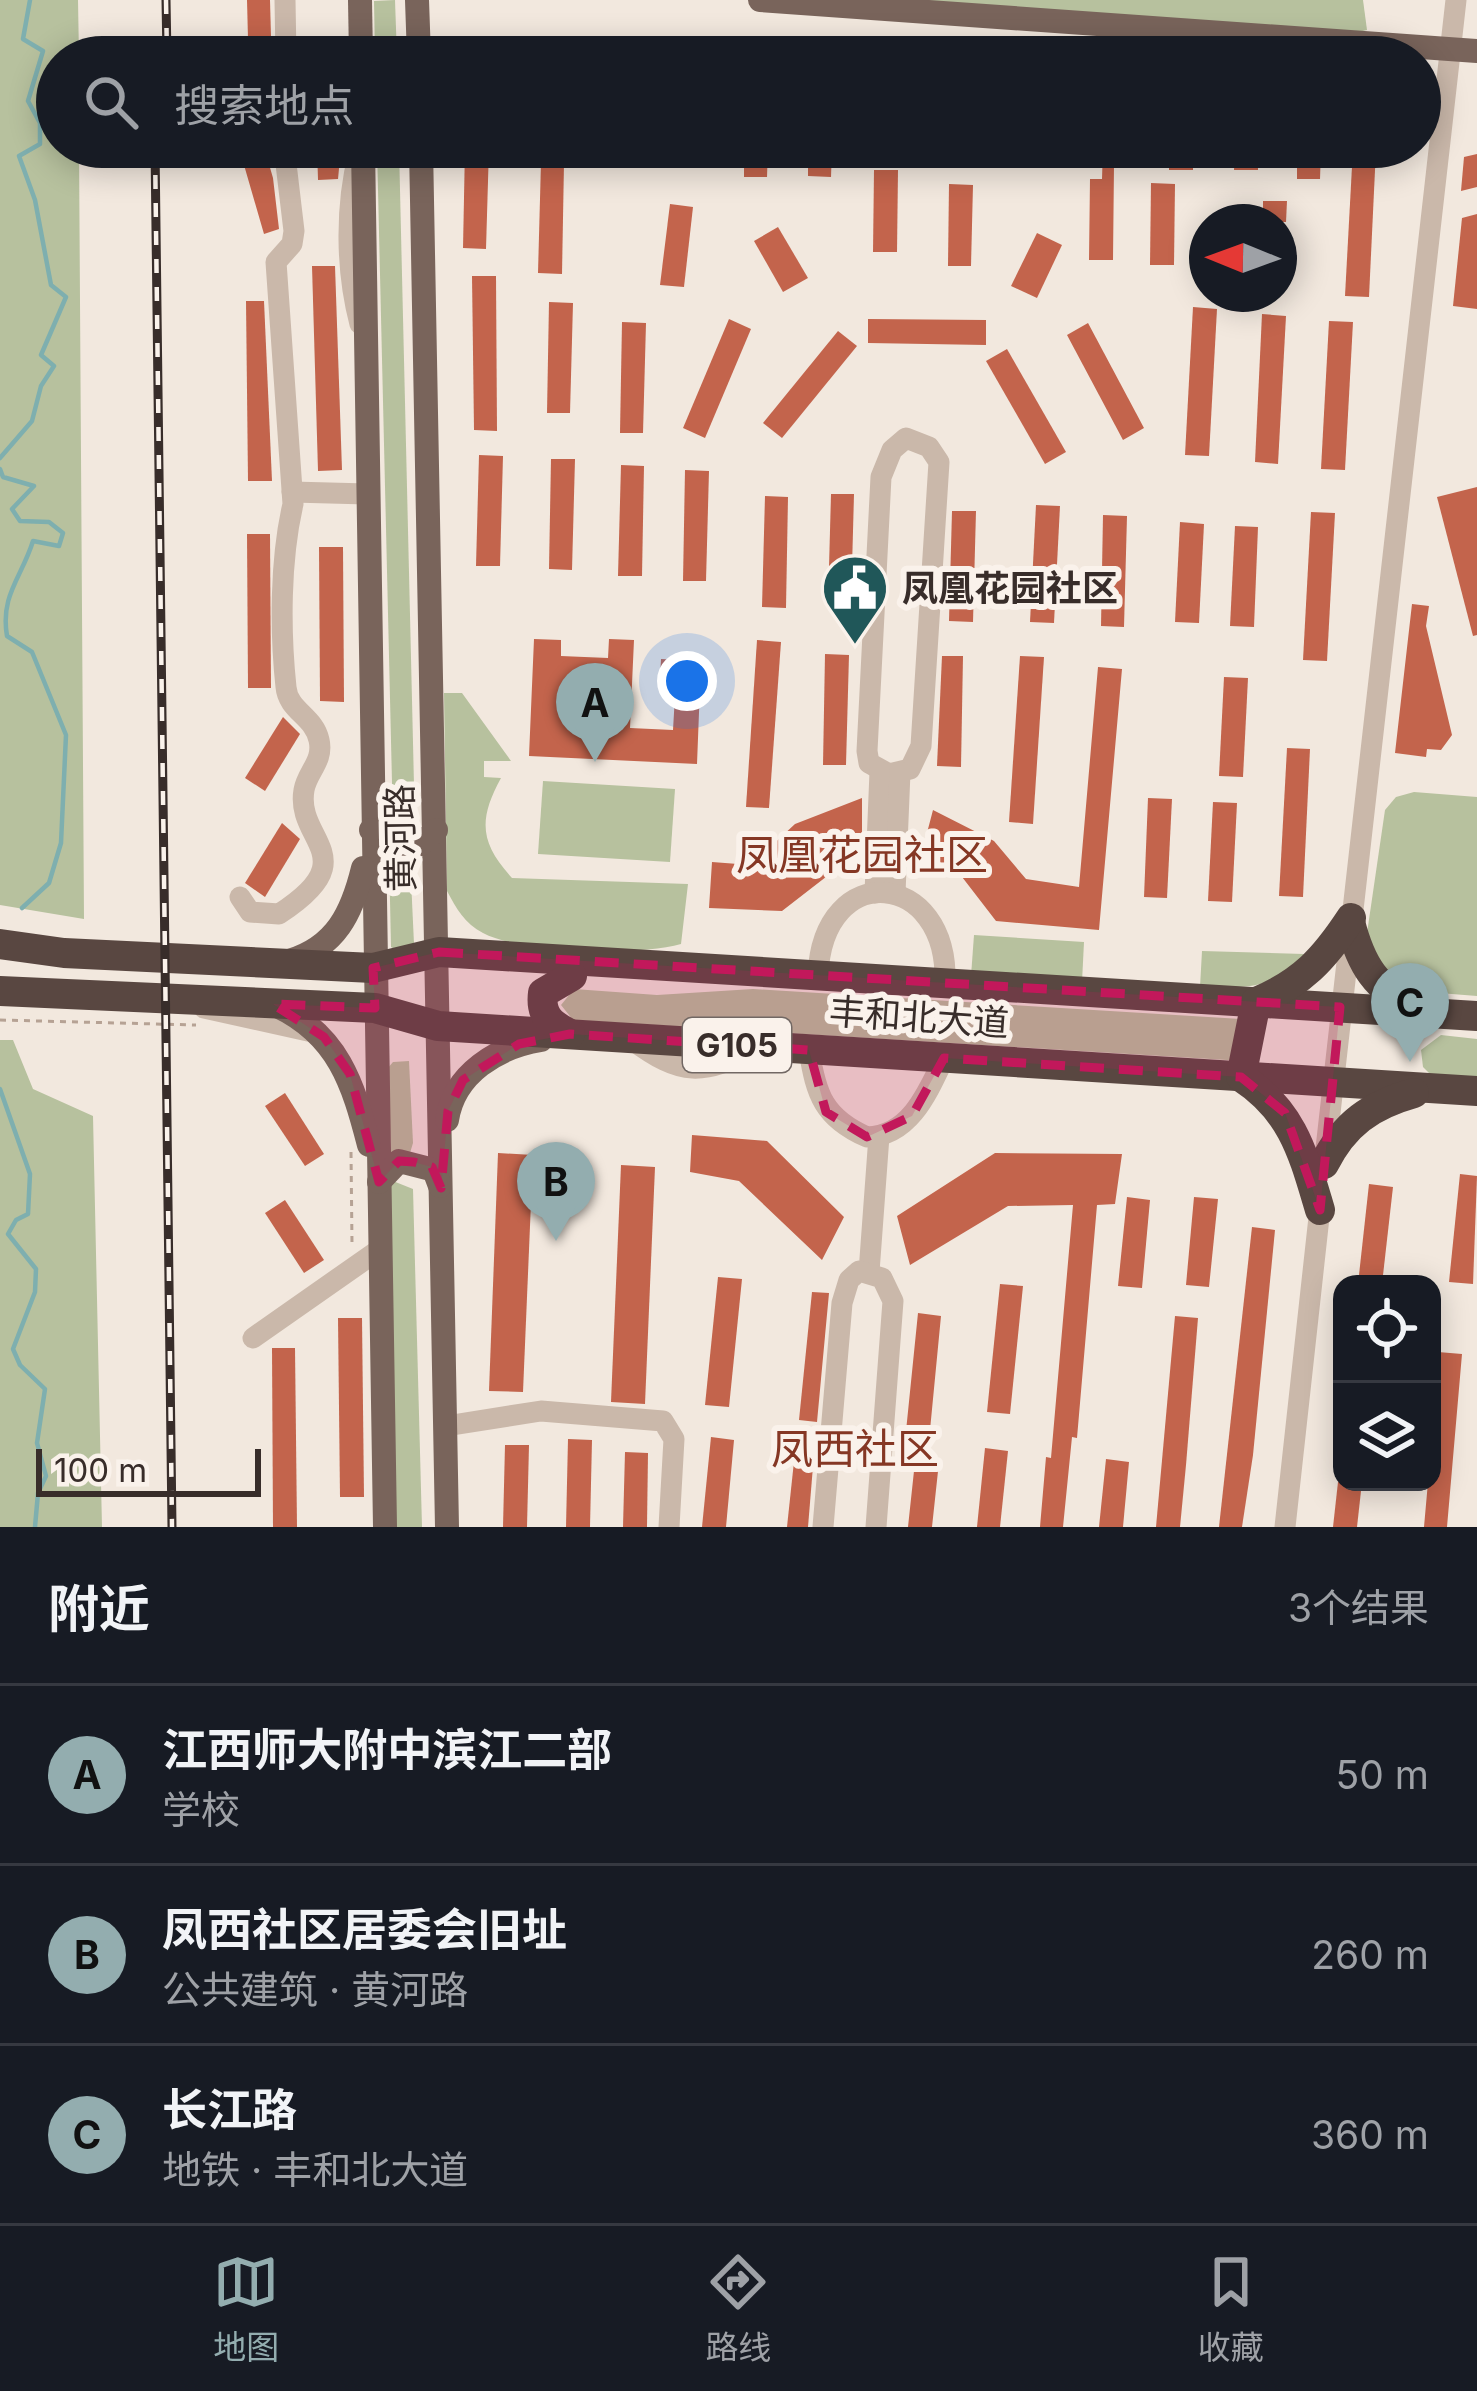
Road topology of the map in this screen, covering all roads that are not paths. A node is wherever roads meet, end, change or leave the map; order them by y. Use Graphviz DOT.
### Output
graph roads {
  1 [pos="285,0"];
  2 [pos="360,0"];
  3 [pos="417,0"];
  4 [pos="760,0"];
  5 [pos="1456,0"];
  6 [pos="286,36"];
  7 [pos="361,36"];
  8 [pos="418,36"];
  9 [pos="1268,36"];
  10 [pos="1465,50"];
  11 [pos="286,168"];
  12 [pos="362,168"];
  13 [pos="421,168"];
  14 [pos="293,498"];
  15 [pos="367,500"];
  16 [pos="890,772"];
  17 [pos="371,830"];
  18 [pos="436,830"];
  19 [pos="885,893"];
  20 [pos="240,897"];
  21 [pos="1351,920"];
  22 [pos="0,944"];
  23 [pos="439,959"];
  24 [pos="279,964"];
  25 [pos="373,968"];
  26 [pos="754,971"];
  27 [pos="818,975"];
  28 [pos="572,976"];
  29 [pos="945,983"];
  30 [pos="0,996"];
  31 [pos="1256,1002"];
  32 [pos="273,1004"];
  33 [pos="375,1008"];
  34 [pos="1462,1015"];
  35 [pos="1340,1016"];
  36 [pos="438,1026"];
  37 [pos="1477,1033"];
  38 [pos="570,1034"];
  39 [pos="324,1037"];
  40 [pos="809,1050"];
  41 [pos="944,1058"];
  42 [pos="1241,1077"];
  43 [pos="1333,1083"];
  44 [pos="1432,1088"];
  45 [pos="1477,1091"];
  46 [pos="873,1137"];
  47 [pos="1324,1164"];
  48 [pos="379,1182"];
  49 [pos="441,1188"];
  50 [pos="1319,1210"];
  51 [pos="380,1249"];
  52 [pos="864,1272"];
  53 [pos="254,1338"];
  54 [pos="446,1426"];
  55 [pos="385,1527"];
  56 [pos="447,1527"];
  57 [pos="669,1527"];
  58 [pos="823,1527"];
  59 [pos="876,1527"];
  60 [pos="1286,1527"];
  1 -- 6 [label="street"];
  2 -- 7 [label="main road"];
  3 -- 8 [label="main road"];
  4 -- 9 [label="main road"];
  5 -- 10 [label="street"];
  10 -- 21 [label="street"];
  11 -- 14 [label="street"];
  12 -- 15 [label="main road, 黄河路"];
  13 -- 18 [label="main road, 黄河路"];
  14 -- 15 [label="street"];
  14 -- 20 [label="street"];
  15 -- 17 [label="main road, 黄河路"];
  16 -- 16 [label="street"];
  16 -- 19 [label="street"];
  17 -- 18 [label="main road"];
  17 -- 24 [label="main road"];
  17 -- 25 [label="main road, 黄河路"];
  18 -- 23 [label="main road, 黄河路"];
  19 -- 27 [label="street"];
  19 -- 29 [label="street"];
  21 -- 31 [label="highway"];
  21 -- 34 [label="highway"];
  21 -- 35 [label="street"];
  22 -- 24 [label="highway, 丰和北大道 / G105"];
  23 -- 25 [label="highway, 丰和北大道 / G105"];
  23 -- 26 [label="highway, 丰和北大道 / G105"];
  23 -- 28 [label="highway"];
  23 -- 36 [label="main road, 黄河路"];
  24 -- 25 [label="highway, 丰和北大道 / G105"];
  25 -- 33 [label="main road, 黄河路"];
  26 -- 27 [label="highway, 丰和北大道 / G105"];
  26 -- 28 [label="highway"];
  27 -- 29 [label="highway, 丰和北大道 / G105"];
  28 -- 38 [label="highway"];
  29 -- 31 [label="highway, 丰和北大道 / G105"];
  30 -- 32 [label="highway, 丰和北大道 / G105"];
  30 -- 39 [label="street"];
  31 -- 35 [label="highway, 丰和北大道 / G105"];
  31 -- 42 [label="highway"];
  32 -- 33 [label="highway, 丰和北大道 / G105"];
  32 -- 39 [label="main road"];
  33 -- 36 [label="highway, 丰和北大道 / G105"];
  33 -- 48 [label="main road, 黄河路"];
  34 -- 35 [label="highway, 丰和北大道 / G105"];
  35 -- 37 [label="highway"];
  35 -- 43 [label="street"];
  36 -- 38 [label="highway, 丰和北大道 / G105"];
  36 -- 49 [label="main road, 黄河路"];
  38 -- 40 [label="highway, 丰和北大道 / G105"];
  38 -- 49 [label="main road"];
  39 -- 48 [label="main road"];
  40 -- 41 [label="highway, 丰和北大道 / G105"];
  40 -- 46 [label="street"];
  41 -- 42 [label="highway, 丰和北大道 / G105"];
  41 -- 46 [label="street"];
  42 -- 43 [label="highway, 丰和北大道 / G105"];
  42 -- 50 [label="highway"];
  43 -- 44 [label="highway, 丰和北大道 / G105"];
  43 -- 47 [label="street"];
  44 -- 45 [label="highway, 丰和北大道 / G105"];
  44 -- 47 [label="highway"];
  46 -- 52 [label="street"];
  47 -- 50 [label="street"];
  48 -- 49 [label="main road"];
  48 -- 51 [label="main road, 黄河路"];
  49 -- 54 [label="main road, 黄河路"];
  50 -- 60 [label="street"];
  51 -- 53 [label="street"];
  51 -- 55 [label="main road, 黄河路"];
  52 -- 58 [label="street"];
  52 -- 59 [label="street"];
  54 -- 56 [label="main road, 黄河路"];
  54 -- 57 [label="street"];
}
